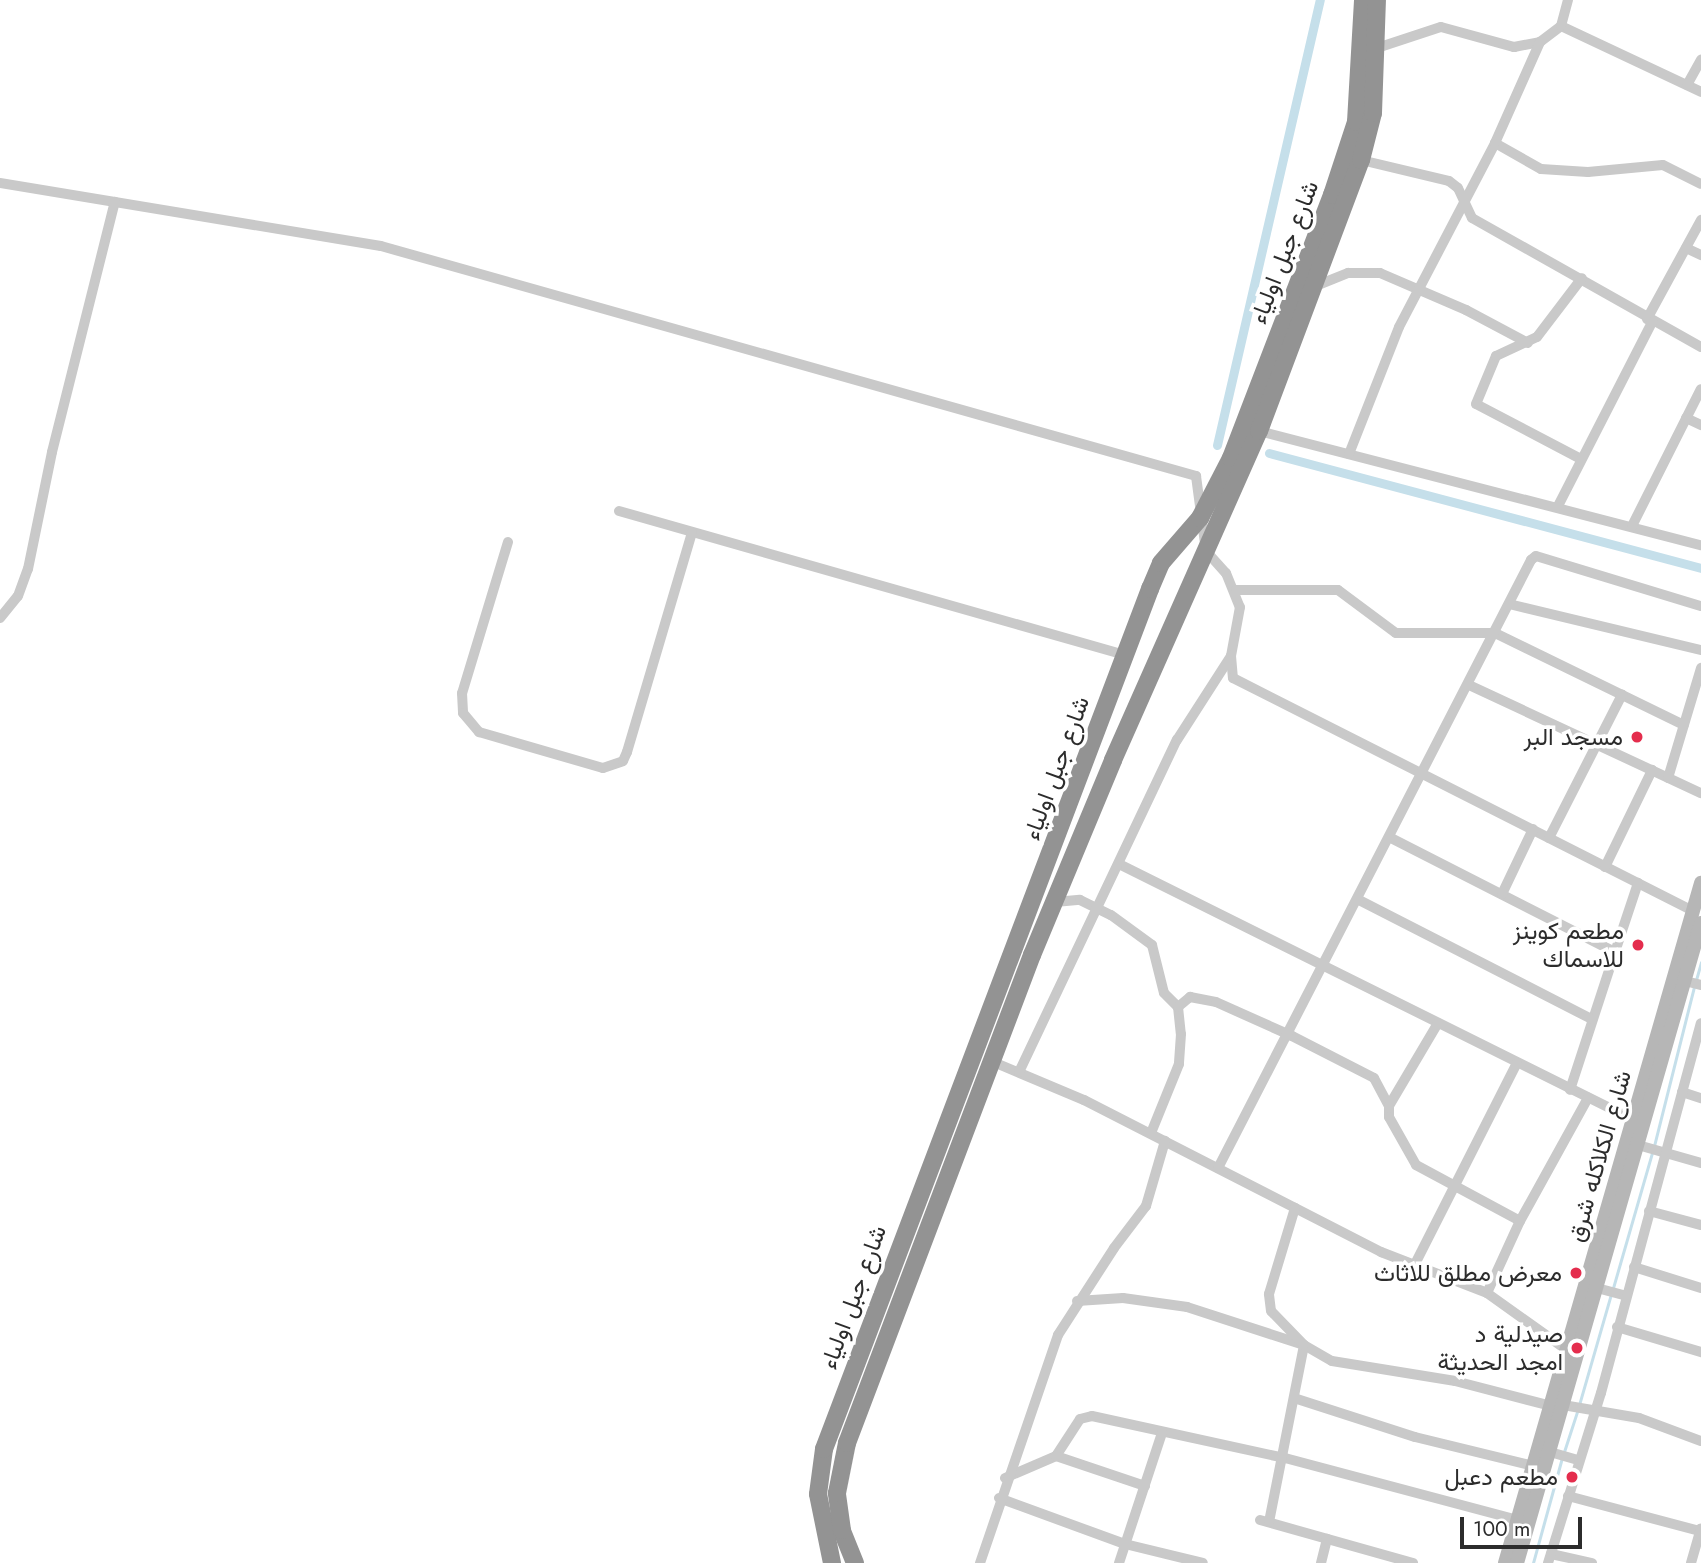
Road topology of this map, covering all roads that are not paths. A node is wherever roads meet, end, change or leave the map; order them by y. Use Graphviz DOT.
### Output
graph roads {
  1 [pos="1363,0"];
  2 [pos="1377,0"];
  3 [pos="1383,0"];
  4 [pos="1568,0"];
  5 [pos="1561,26"];
  6 [pos="1540,42"];
  7 [pos="1377,48"];
  8 [pos="1701,60"];
  9 [pos="1374,84"];
  10 [pos="1687,85"];
  11 [pos="1701,92"];
  12 [pos="1495,143"];
  13 [pos="1361,160"];
  14 [pos="0,183"];
  15 [pos="1701,184"];
  16 [pos="116,202"];
  17 [pos="1463,207"];
  18 [pos="1701,220"];
  19 [pos="1686,248"];
  20 [pos="1701,255"];
  21 [pos="1582,278"];
  22 [pos="1313,287"];
  23 [pos="1417,287"];
  24 [pos="1650,320"];
  25 [pos="1528,343"];
  26 [pos="1701,346"];
  27 [pos="1701,389"];
  28 [pos="1686,418"];
  29 [pos="1701,425"];
  30 [pos="1259,431"];
  31 [pos="1349,454"];
  32 [pos="1579,458"];
  33 [pos="1558,506"];
  34 [pos="619,511"];
  35 [pos="1200,519"];
  36 [pos="1632,526"];
  37 [pos="692,531"];
  38 [pos="508,542"];
  39 [pos="1701,545"];
  40 [pos="1206,551"];
  41 [pos="1236,590"];
  42 [pos="1509,604"];
  43 [pos="1701,606"];
  44 [pos="0,618"];
  45 [pos="1495,633"];
  46 [pos="1701,650"];
  47 [pos="1125,655"];
  48 [pos="1231,656"];
  49 [pos="1701,668"];
  50 [pos="1469,685"];
  51 [pos="1622,695"];
  52 [pos="1684,725"];
  53 [pos="1594,743"];
  54 [pos="1652,771"];
  55 [pos="1421,772"];
  56 [pos="1668,778"];
  57 [pos="1701,793"];
  58 [pos="1533,829"];
  59 [pos="1389,837"];
  60 [pos="1549,838"];
  61 [pos="1119,864"];
  62 [pos="1605,867"];
  63 [pos="1638,883"];
  64 [pos="1701,883"];
  65 [pos="1502,894"];
  66 [pos="1359,900"];
  67 [pos="1055,902"];
  68 [pos="1098,910"];
  69 [pos="1697,917"];
  70 [pos="1615,952"];
  71 [pos="1323,966"];
  72 [pos="1679,980"];
  73 [pos="1701,985"];
  74 [pos="1178,1007"];
  75 [pos="1592,1019"];
  76 [pos="1438,1023"];
  77 [pos="1700,1029"];
  78 [pos="1289,1034"];
  79 [pos="991,1061"];
  80 [pos="1517,1063"];
  81 [pos="1020,1072"];
  82 [pos="1570,1090"];
  83 [pos="1682,1092"];
  84 [pos="1588,1098"];
  85 [pos="1701,1098"];
  86 [pos="1389,1106"];
  87 [pos="1634,1120"];
  88 [pos="1151,1133"];
  89 [pos="1165,1141"];
  90 [pos="1638,1144"];
  91 [pos="1666,1152"];
  92 [pos="1701,1163"];
  93 [pos="1218,1168"];
  94 [pos="1454,1187"];
  95 [pos="1295,1208"];
  96 [pos="1649,1211"];
  97 [pos="1520,1221"];
  98 [pos="1701,1225"];
  99 [pos="1415,1264"];
  100 [pos="1634,1267"];
  101 [pos="1701,1287"];
  102 [pos="1597,1288"];
  103 [pos="1487,1293"];
  104 [pos="1626,1296"];
  105 [pos="1077,1301"];
  106 [pos="1617,1327"];
  107 [pos="1304,1345"];
  108 [pos="1567,1350"];
  109 [pos="1701,1352"];
  110 [pos="1294,1398"];
  111 [pos="1557,1405"];
  112 [pos="1593,1413"];
  113 [pos="1162,1433"];
  114 [pos="1701,1441"];
  115 [pos="1550,1452"];
  116 [pos="1056,1456"];
  117 [pos="1285,1458"];
  118 [pos="1578,1460"];
  119 [pos="1534,1466"];
  120 [pos="1005,1478"];
  121 [pos="1144,1486"];
  122 [pos="1568,1496"];
  123 [pos="999,1498"];
  124 [pos="1518,1520"];
  125 [pos="1700,1529"];
  126 [pos="1327,1539"];
  127 [pos="1125,1544"];
  128 [pos="1550,1558"];
  129 [pos="833,1563"];
  130 [pos="855,1563"];
  131 [pos="980,1563"];
  132 [pos="1119,1563"];
  133 [pos="1203,1563"];
  134 [pos="1321,1563"];
  135 [pos="1413,1563"];
  136 [pos="1505,1563"];
  137 [pos="1517,1563"];
  138 [pos="1592,1563"];
  139 [pos="1690,1563"];
  1 -- 35 [label="highway, شارع جبل اولياء"];
  2 -- 9 [label="highway, شارع جبل اولياء"];
  3 -- 7 [label="street"];
  4 -- 5 [label="street"];
  5 -- 6 [label="street"];
  5 -- 10 [label="street"];
  6 -- 7 [label="street"];
  6 -- 12 [label="street"];
  7 -- 9 [label="street"];
  8 -- 10 [label="street"];
  9 -- 13 [label="highway, شارع جبل اولياء"];
  10 -- 11 [label="street"];
  12 -- 15 [label="street"];
  12 -- 17 [label="street"];
  13 -- 17 [label="street"];
  13 -- 22 [label="highway, شارع جبل اولياء"];
  14 -- 16 [label="street"];
  16 -- 35 [label="street"];
  16 -- 44 [label="street"];
  17 -- 21 [label="street"];
  17 -- 23 [label="street"];
  18 -- 19 [label="street"];
  19 -- 20 [label="street"];
  19 -- 24 [label="street"];
  21 -- 24 [label="street"];
  21 -- 25 [label="street"];
  22 -- 23 [label="street"];
  22 -- 30 [label="highway, شارع جبل اولياء"];
  23 -- 25 [label="street"];
  23 -- 31 [label="street"];
  24 -- 26 [label="street"];
  24 -- 32 [label="street"];
  25 -- 32 [label="street"];
  27 -- 28 [label="street"];
  28 -- 29 [label="street"];
  28 -- 36 [label="street"];
  30 -- 31 [label="street"];
  30 -- 40 [label="highway, شارع جبل اولياء"];
  31 -- 33 [label="street"];
  32 -- 33 [label="street"];
  33 -- 36 [label="street"];
  34 -- 37 [label="street"];
  35 -- 40 [label="street"];
  35 -- 47 [label="highway, شارع جبل اولياء"];
  36 -- 39 [label="street"];
  37 -- 38 [label="street"];
  37 -- 47 [label="street"];
  40 -- 41 [label="street"];
  40 -- 67 [label="highway, شارع جبل اولياء"];
  41 -- 45 [label="street"];
  41 -- 48 [label="street"];
  42 -- 43 [label="street"];
  42 -- 45 [label="street"];
  42 -- 46 [label="street"];
  45 -- 50 [label="street"];
  45 -- 51 [label="street"];
  47 -- 129 [label="highway, شارع جبل اولياء"];
  48 -- 55 [label="street"];
  48 -- 61 [label="street"];
  49 -- 52 [label="street"];
  50 -- 53 [label="street"];
  50 -- 55 [label="street"];
  51 -- 52 [label="street"];
  51 -- 53 [label="street"];
  52 -- 56 [label="street"];
  53 -- 54 [label="street"];
  53 -- 60 [label="street"];
  54 -- 56 [label="street"];
  54 -- 62 [label="street"];
  55 -- 58 [label="street"];
  55 -- 59 [label="street"];
  56 -- 57 [label="street"];
  58 -- 60 [label="street"];
  58 -- 65 [label="street"];
  59 -- 65 [label="street"];
  59 -- 66 [label="street"];
  60 -- 62 [label="street"];
  61 -- 68 [label="street"];
  61 -- 71 [label="street"];
  62 -- 63 [label="street"];
  63 -- 69 [label="street"];
  63 -- 70 [label="street"];
  64 -- 69 [label="street, شارع الكلاكله شرق"];
  65 -- 70 [label="street"];
  66 -- 71 [label="street"];
  66 -- 75 [label="street"];
  67 -- 68 [label="street"];
  67 -- 79 [label="highway, شارع جبل اولياء"];
  68 -- 74 [label="street"];
  68 -- 81 [label="street"];
  69 -- 72 [label="street, شارع الكلاكله شرق"];
  70 -- 75 [label="street"];
  71 -- 76 [label="street"];
  71 -- 78 [label="street"];
  72 -- 73 [label="street"];
  72 -- 87 [label="street, شارع الكلاكله شرق"];
  72 -- 90 [label="street, شارع الكلاكله شرق"];
  74 -- 78 [label="street"];
  74 -- 88 [label="street"];
  75 -- 82 [label="street"];
  76 -- 80 [label="street"];
  76 -- 86 [label="street"];
  77 -- 83 [label="street"];
  78 -- 86 [label="street"];
  78 -- 93 [label="street"];
  79 -- 81 [label="street"];
  79 -- 130 [label="highway, شارع جبل اولياء"];
  80 -- 82 [label="street"];
  80 -- 94 [label="street"];
  81 -- 88 [label="street"];
  82 -- 84 [label="street"];
  83 -- 85 [label="street"];
  83 -- 91 [label="street"];
  84 -- 87 [label="street"];
  84 -- 97 [label="street"];
  86 -- 94 [label="street"];
  87 -- 108 [label="street, شارع الكلاكله شرق"];
  88 -- 89 [label="street"];
  89 -- 93 [label="street"];
  89 -- 105 [label="street"];
  90 -- 91 [label="street"];
  90 -- 102 [label="street, شارع الكلاكله شرق"];
  91 -- 92 [label="street"];
  91 -- 96 [label="street"];
  93 -- 95 [label="street"];
  94 -- 97 [label="street"];
  94 -- 99 [label="street"];
  95 -- 99 [label="street"];
  95 -- 107 [label="street"];
  96 -- 98 [label="street"];
  96 -- 100 [label="street"];
  97 -- 103 [label="street"];
  99 -- 103 [label="street"];
  100 -- 101 [label="street"];
  100 -- 104 [label="street"];
  102 -- 104 [label="street"];
  102 -- 111 [label="street, شارع الكلاكله شرق"];
  103 -- 108 [label="street"];
  104 -- 106 [label="street"];
  105 -- 107 [label="street"];
  105 -- 120 [label="street"];
  106 -- 109 [label="street"];
  106 -- 112 [label="street"];
  107 -- 110 [label="street"];
  107 -- 111 [label="street"];
  108 -- 111 [label="street, شارع الكلاكله شرق"];
  110 -- 117 [label="street"];
  110 -- 119 [label="street"];
  111 -- 112 [label="street"];
  111 -- 115 [label="street, شارع الكلاكله شرق"];
  111 -- 119 [label="street, شارع الكلاكله شرق"];
  112 -- 114 [label="street"];
  112 -- 118 [label="street"];
  113 -- 116 [label="street"];
  113 -- 117 [label="street"];
  113 -- 121 [label="street"];
  115 -- 118 [label="street"];
  115 -- 137 [label="street, شارع الكلاكله شرق"];
  116 -- 120 [label="street"];
  116 -- 121 [label="street"];
  117 -- 124 [label="street"];
  117 -- 126 [label="street"];
  118 -- 122 [label="street"];
  119 -- 124 [label="street, شارع الكلاكله شرق"];
  120 -- 123 [label="street"];
  121 -- 127 [label="street"];
  122 -- 125 [label="street"];
  122 -- 128 [label="street"];
  123 -- 127 [label="street"];
  123 -- 131 [label="street"];
  124 -- 136 [label="street, شارع الكلاكله شرق"];
  125 -- 139 [label="street"];
  126 -- 134 [label="street"];
  126 -- 135 [label="street"];
  127 -- 132 [label="street"];
  127 -- 133 [label="street"];
  128 -- 138 [label="street"];
}
